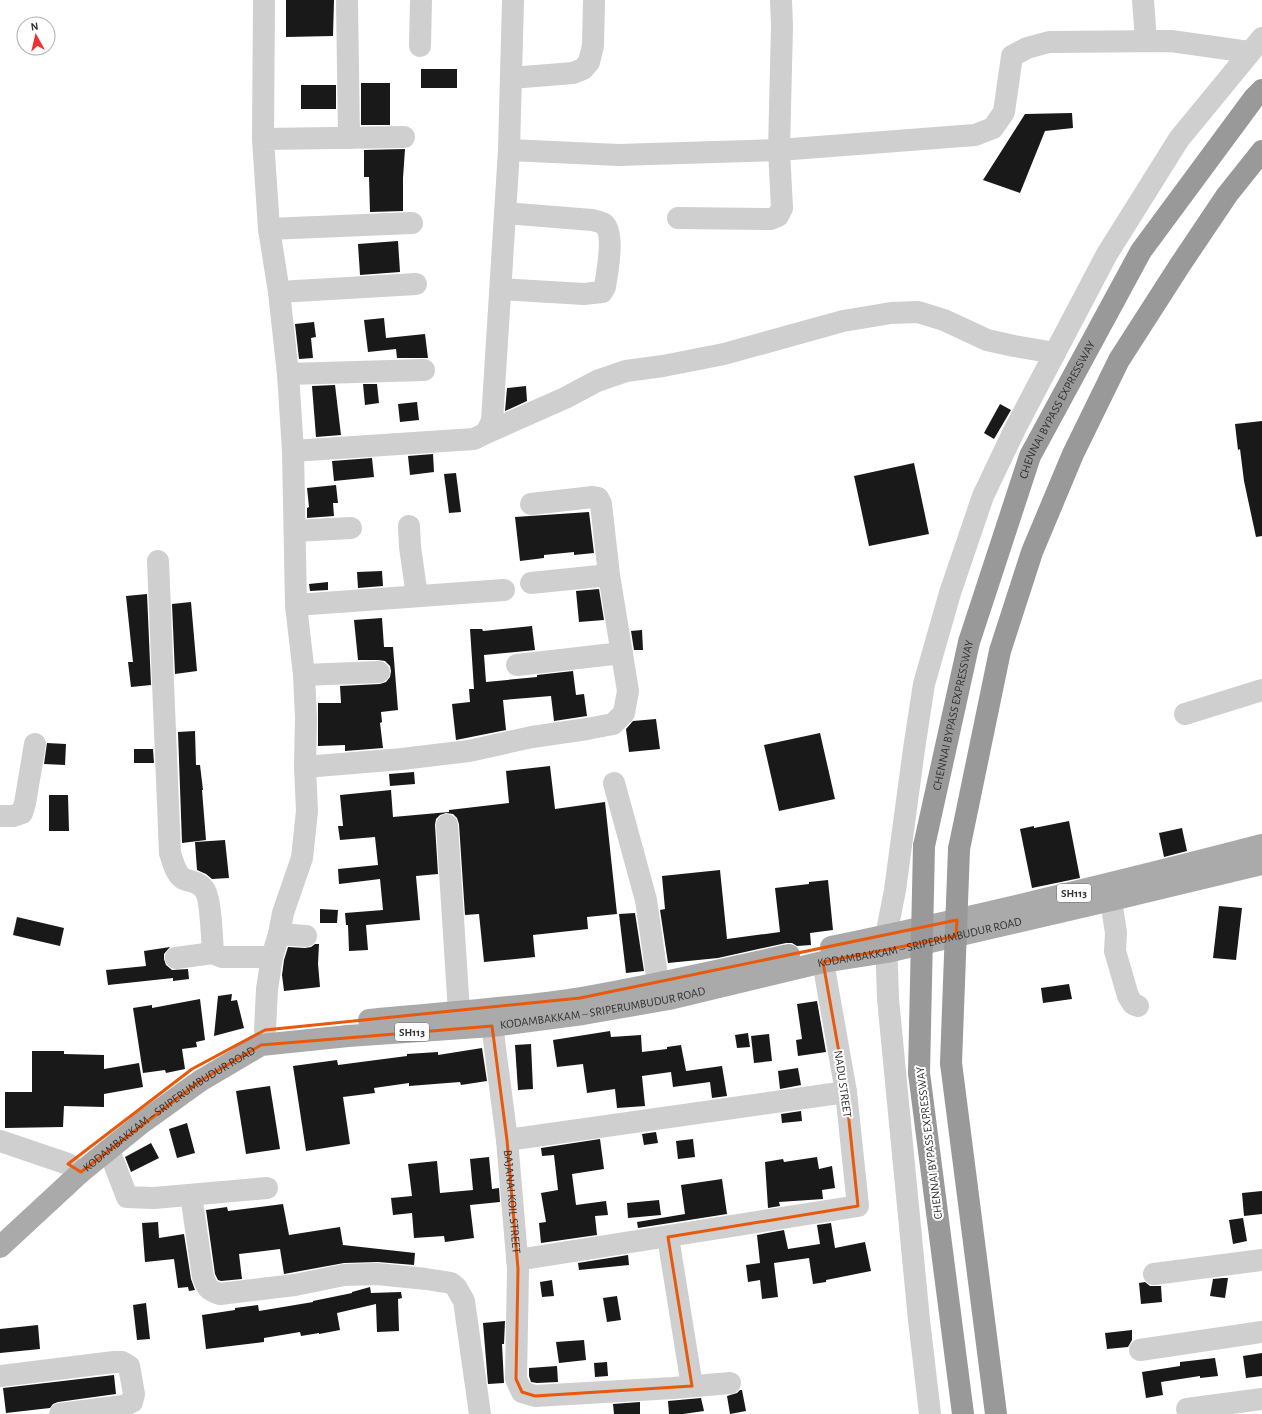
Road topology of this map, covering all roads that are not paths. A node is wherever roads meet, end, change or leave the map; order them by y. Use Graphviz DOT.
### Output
graph roads {
  1 [pos="264,0"];
  2 [pos="347,0"];
  3 [pos="421,0"];
  4 [pos="513,0"];
  5 [pos="594,0"];
  6 [pos="781,0"];
  7 [pos="1143,0"];
  8 [pos="1146,41"];
  9 [pos="1256,45"];
  10 [pos="420,46"];
  11 [pos="511,78"];
  12 [pos="1262,90"];
  13 [pos="404,137"];
  14 [pos="349,138"];
  15 [pos="263,139"];
  16 [pos="509,150"];
  17 [pos="779,150"];
  18 [pos="1262,151"];
  19 [pos="505,213"];
  20 [pos="678,218"];
  21 [pos="412,223"];
  22 [pos="269,229"];
  23 [pos="416,284"];
  24 [pos="501,289"];
  25 [pos="279,292"];
  26 [pos="1055,353"];
  27 [pos="424,370"];
  28 [pos="288,374"];
  29 [pos="486,433"];
  30 [pos="294,451"];
  31 [pos="531,504"];
  32 [pos="410,526"];
  33 [pos="351,528"];
  34 [pos="295,531"];
  35 [pos="158,561"];
  36 [pos="609,575"];
  37 [pos="531,583"];
  38 [pos="504,590"];
  39 [pos="417,596"];
  40 [pos="296,605"];
  41 [pos="622,653"];
  42 [pos="517,665"];
  43 [pos="379,672"];
  44 [pos="304,675"];
  45 [pos="1262,690"];
  46 [pos="1185,714"];
  47 [pos="35,744"];
  48 [pos="305,767"];
  49 [pos="614,783"];
  50 [pos="0,816"];
  51 [pos="447,825"];
  52 [pos="1262,845"];
  53 [pos="1260,868"];
  54 [pos="1111,900"];
  55 [pos="279,934"];
  56 [pos="306,936"];
  57 [pos="886,944"];
  58 [pos="213,953"];
  59 [pos="272,957"];
  60 [pos="176,958"];
  61 [pos="823,962"];
  62 [pos="658,983"];
  63 [pos="1138,1006"];
  64 [pos="459,1012"];
  65 [pos="491,1018"];
  66 [pos="265,1030"];
  67 [pos="846,1092"];
  68 [pos="507,1140"];
  69 [pos="0,1141"];
  70 [pos="109,1150"];
  71 [pos="75,1168"];
  72 [pos="267,1188"];
  73 [pos="191,1196"];
  74 [pos="0,1228"];
  75 [pos="668,1237"];
  76 [pos="0,1247"];
  77 [pos="517,1260"];
  78 [pos="1262,1260"];
  79 [pos="1154,1274"];
  80 [pos="1262,1332"];
  81 [pos="1140,1350"];
  82 [pos="0,1376"];
  83 [pos="730,1383"];
  84 [pos="692,1386"];
  85 [pos="1262,1399"];
  86 [pos="1187,1409"];
  87 [pos="60,1414"];
  88 [pos="480,1414"];
  89 [pos="930,1414"];
  90 [pos="963,1414"];
  91 [pos="996,1414"];
  1 -- 15 [label="street"];
  2 -- 14 [label="street"];
  3 -- 10 [label="street"];
  4 -- 11 [label="street"];
  5 -- 11 [label="street"];
  6 -- 17 [label="street"];
  7 -- 8 [label="street"];
  8 -- 9 [label="street"];
  8 -- 17 [label="street"];
  9 -- 26 [label="street"];
  11 -- 16 [label="street"];
  12 -- 90 [label="highway, CHENNAI BYPASS EXPRESSWAY, bridge"];
  13 -- 14 [label="street"];
  14 -- 15 [label="street"];
  15 -- 22 [label="street"];
  16 -- 17 [label="street"];
  16 -- 19 [label="street"];
  17 -- 20 [label="street"];
  18 -- 91 [label="highway, bridge"];
  19 -- 24 [label="street"];
  19 -- 24 [label="street"];
  21 -- 22 [label="street"];
  22 -- 25 [label="street"];
  23 -- 25 [label="street"];
  24 -- 29 [label="street"];
  25 -- 28 [label="street"];
  26 -- 29 [label="street"];
  26 -- 57 [label="street"];
  27 -- 28 [label="street"];
  28 -- 30 [label="street"];
  29 -- 30 [label="street"];
  30 -- 34 [label="street"];
  31 -- 36 [label="street"];
  32 -- 39 [label="street"];
  33 -- 34 [label="street"];
  34 -- 40 [label="street"];
  35 -- 58 [label="street"];
  36 -- 37 [label="street"];
  36 -- 41 [label="street"];
  38 -- 39 [label="street"];
  39 -- 40 [label="street"];
  40 -- 44 [label="street"];
  41 -- 42 [label="street"];
  41 -- 48 [label="street"];
  43 -- 44 [label="street"];
  44 -- 48 [label="street"];
  45 -- 46 [label="street"];
  47 -- 50 [label="street"];
  48 -- 55 [label="street"];
  49 -- 62 [label="street"];
  51 -- 64 [label="street"];
  52 -- 57 [label="main road, KODAMBAKKAM – SRIPERUMBUDUR ROAD / SH113"];
  53 -- 54 [label="main road, KODAMBAKKAM – SRIPERUMBUDUR ROAD / SH113"];
  54 -- 57 [label="main road, KODAMBAKKAM – SRIPERUMBUDUR ROAD / SH113"];
  54 -- 63 [label="street"];
  55 -- 56 [label="street"];
  55 -- 59 [label="street"];
  57 -- 61 [label="main road, KODAMBAKKAM – SRIPERUMBUDUR ROAD / SH113"];
  57 -- 62 [label="main road, KODAMBAKKAM – SRIPERUMBUDUR ROAD / SH113"];
  57 -- 89 [label="street"];
  58 -- 59 [label="street"];
  58 -- 60 [label="street"];
  59 -- 66 [label="street"];
  61 -- 65 [label="main road, KODAMBAKKAM – SRIPERUMBUDUR ROAD / SH113"];
  61 -- 67 [label="street, NADU STREET"];
  62 -- 65 [label="main road, KODAMBAKKAM – SRIPERUMBUDUR ROAD / SH113"];
  64 -- 65 [label="main road, KODAMBAKKAM – SRIPERUMBUDUR ROAD / SH113"];
  64 -- 66 [label="main road, KODAMBAKKAM – SRIPERUMBUDUR ROAD / SH113"];
  65 -- 68 [label="street, BAJANAI KOIL STREET"];
  65 -- 70 [label="main road, KODAMBAKKAM – SRIPERUMBUDUR ROAD / SH113"];
  66 -- 71 [label="main road, KODAMBAKKAM – SRIPERUMBUDUR ROAD / SH113"];
  67 -- 68 [label="street"];
  67 -- 75 [label="street, NADU STREET"];
  68 -- 77 [label="street, BAJANAI KOIL STREET"];
  69 -- 71 [label="street"];
  70 -- 71 [label="main road, KODAMBAKKAM – SRIPERUMBUDUR ROAD / SH113"];
  70 -- 73 [label="street"];
  71 -- 74 [label="main road, KODAMBAKKAM – SRIPERUMBUDUR ROAD / SH113"];
  71 -- 76 [label="main road, KODAMBAKKAM – SRIPERUMBUDUR ROAD / SH113"];
  72 -- 73 [label="street"];
  73 -- 88 [label="street"];
  75 -- 77 [label="street"];
  75 -- 84 [label="street"];
  77 -- 84 [label="street, BAJANAI KOIL STREET"];
  78 -- 79 [label="street"];
  80 -- 81 [label="street"];
  82 -- 87 [label="street"];
  83 -- 84 [label="street"];
  85 -- 86 [label="street"];
}
